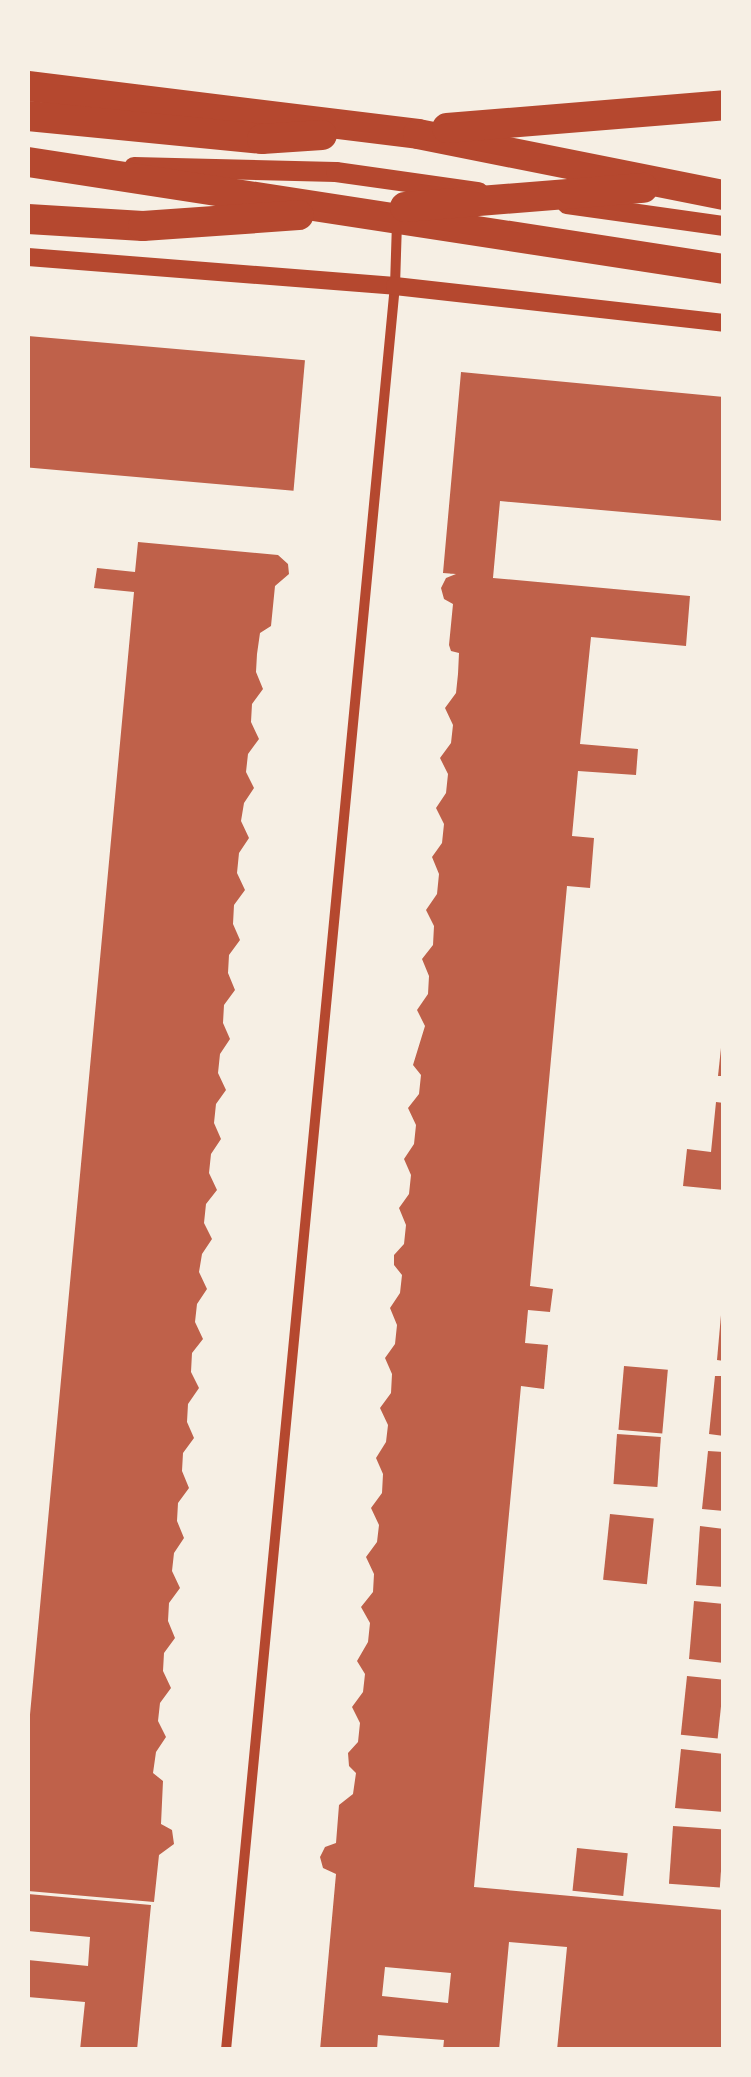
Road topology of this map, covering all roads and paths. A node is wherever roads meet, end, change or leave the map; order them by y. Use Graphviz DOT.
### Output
graph roads {
  1 [pos="28,86"];
  2 [pos="724,105"];
  3 [pos="28,116"];
  4 [pos="28,162"];
  5 [pos="724,179"];
  6 [pos="398,181"];
  7 [pos="724,196"];
  8 [pos="28,219"];
  9 [pos="724,226"];
  10 [pos="28,258"];
  11 [pos="724,269"];
  12 [pos="395,286"];
  13 [pos="724,323"];
  14 [pos="226,2050"];
  1 -- 7 [label="highway"];
  2 -- 3 [label="highway"];
  4 -- 6 [label="main road"];
  4 -- 11 [label="highway"];
  5 -- 8 [label="highway"];
  6 -- 9 [label="main road"];
  6 -- 12 [label="street"];
  10 -- 12 [label="street"];
  12 -- 13 [label="street"];
  12 -- 14 [label="street"];
}
